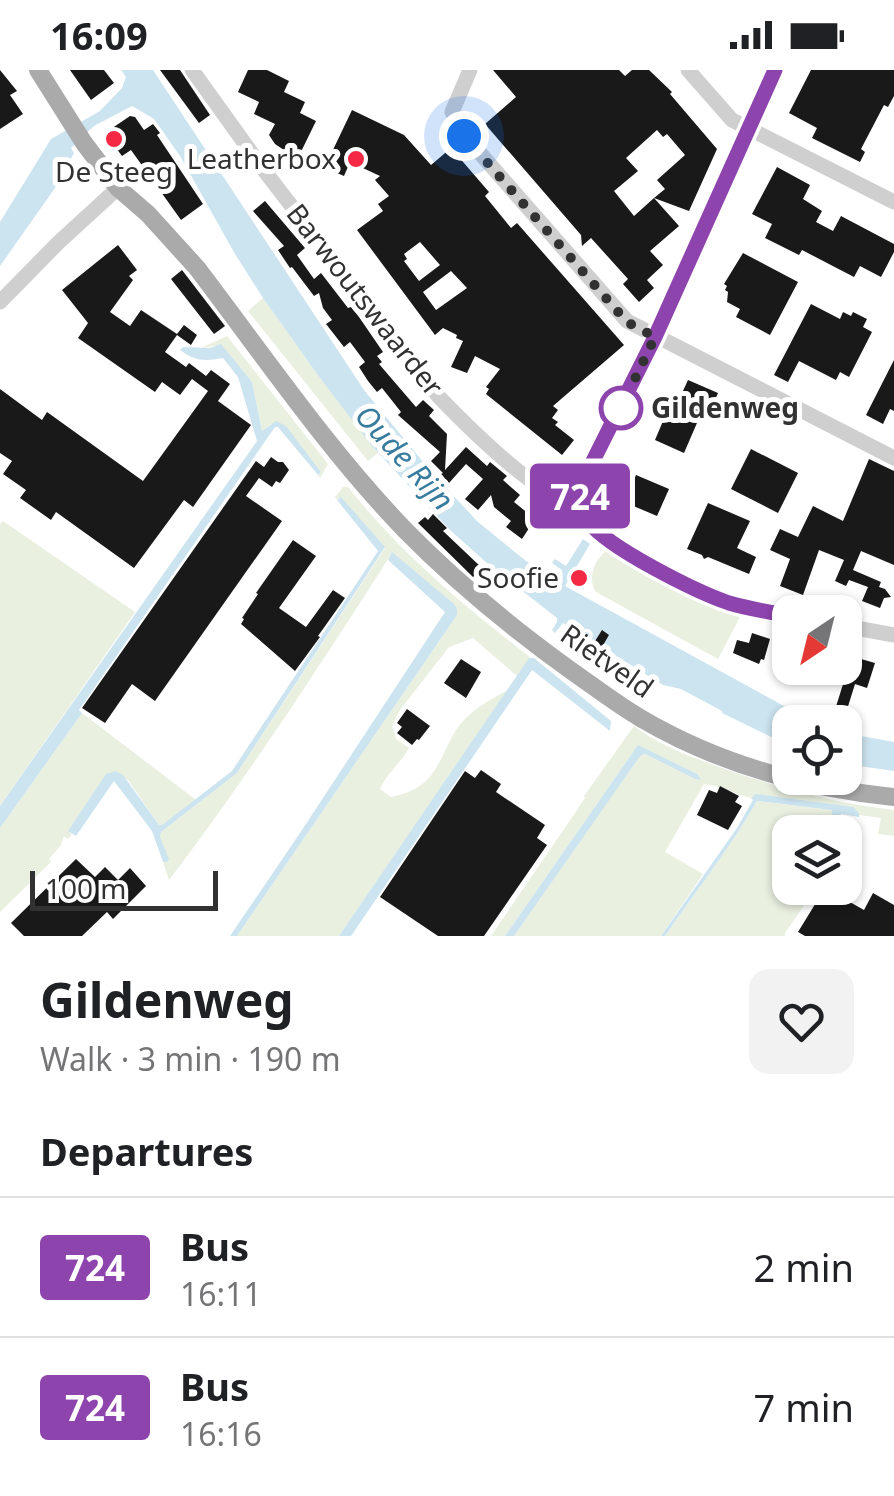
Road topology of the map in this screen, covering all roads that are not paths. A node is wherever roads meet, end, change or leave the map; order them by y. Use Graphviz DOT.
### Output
graph roads {
  1 [pos="38,70"];
  2 [pos="213,70"];
  3 [pos="470,70"];
  4 [pos="688,70"];
  5 [pos="776,70"];
  6 [pos="196,76"];
  7 [pos="755,131"];
  8 [pos="118,188"];
  9 [pos="894,202"];
  10 [pos="0,302"];
  11 [pos="655,337"];
  12 [pos="894,458"];
  13 [pos="573,502"];
  14 [pos="772,612"];
  15 [pos="862,629"];
  16 [pos="894,635"];
  17 [pos="894,797"];
  1 -- 8 [label="main road, Rietveld"];
  2 -- 6 [label="street"];
  3 -- 11 [label="street"];
  4 -- 7 [label="street"];
  5 -- 7 [label="street"];
  6 -- 13 [label="street, Barwoutswaarder"];
  7 -- 9 [label="street"];
  7 -- 11 [label="street"];
  8 -- 10 [label="street"];
  8 -- 17 [label="main road, Rietveld"];
  11 -- 12 [label="street"];
  11 -- 13 [label="street"];
  13 -- 14 [label="street, Barwoutswaarder"];
  15 -- 16 [label="street"];
}
